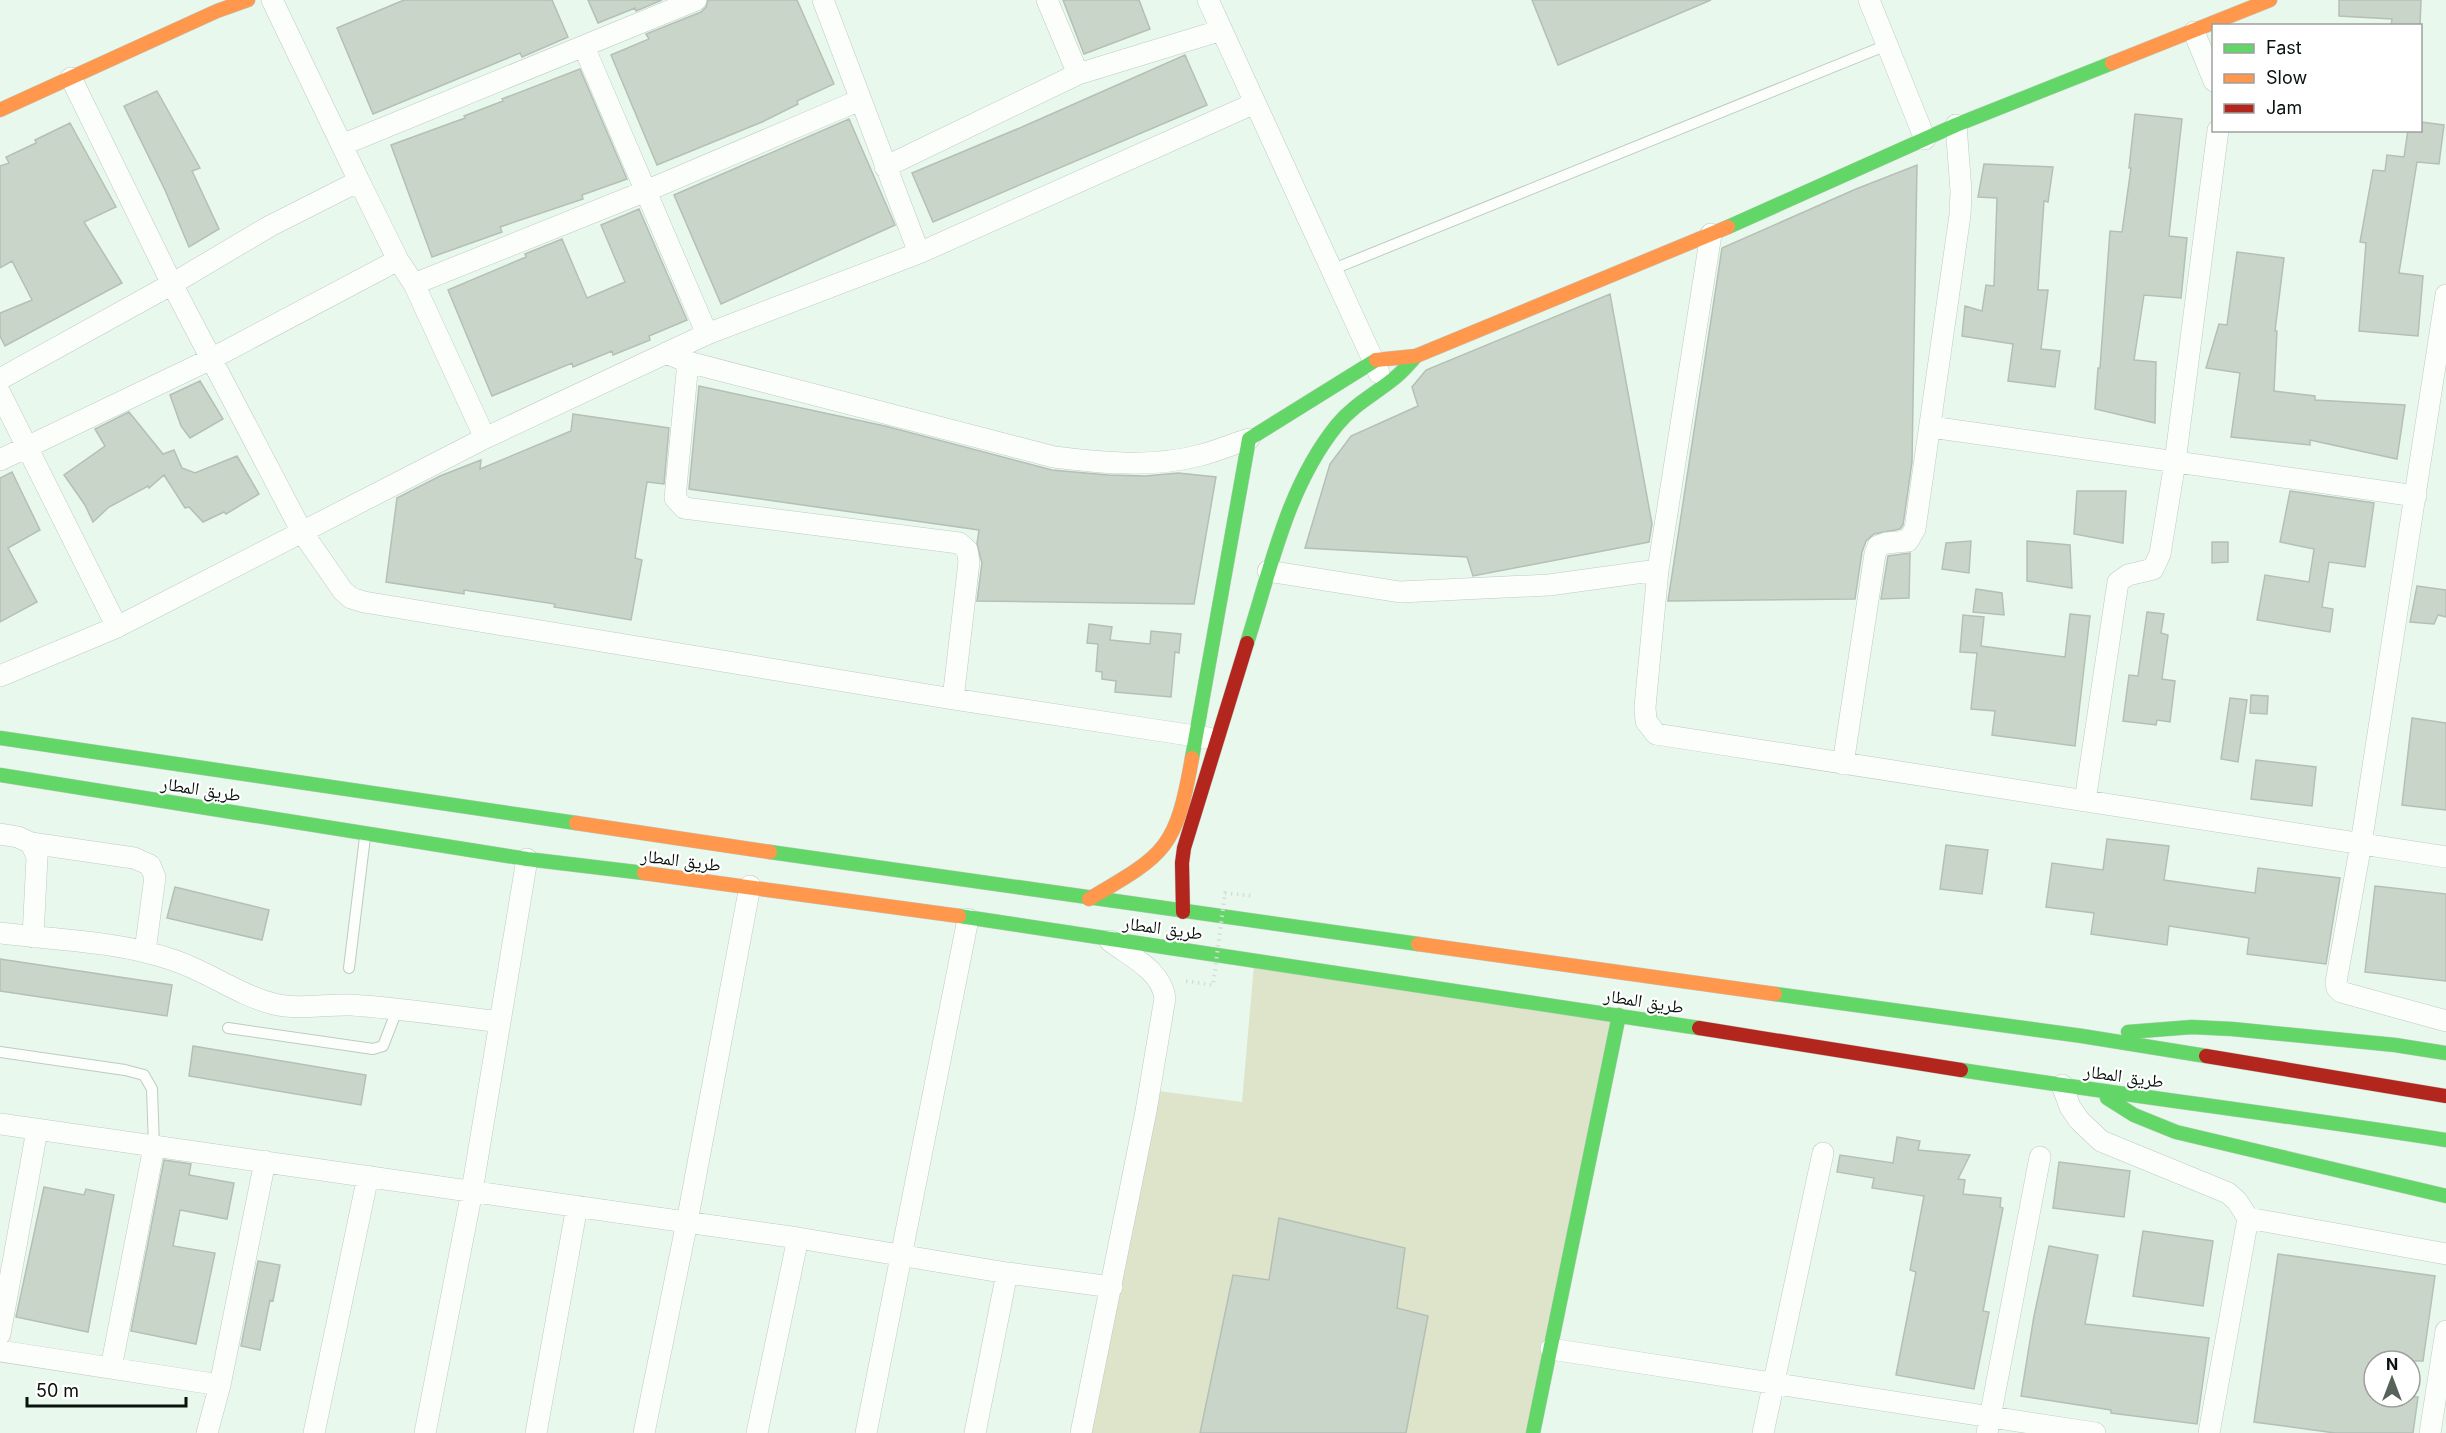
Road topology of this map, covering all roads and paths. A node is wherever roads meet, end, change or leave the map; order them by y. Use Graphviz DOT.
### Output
graph roads {
  1 [pos="248,0"];
  2 [pos="272,0"];
  3 [pos="696,0"];
  4 [pos="823,0"];
  5 [pos="1047,0"];
  6 [pos="1208,0"];
  7 [pos="1869,0"];
  8 [pos="2270,0"];
  9 [pos="2212,24"];
  10 [pos="2213,24"];
  11 [pos="1221,30"];
  12 [pos="2194,32"];
  13 [pos="1887,45"];
  14 [pos="584,47"];
  15 [pos="1078,74"];
  16 [pos="2212,76"];
  17 [pos="71,78"];
  18 [pos="860,100"];
  19 [pos="1255,103"];
  20 [pos="0,110"];
  21 [pos="1956,125"];
  22 [pos="2218,132"];
  23 [pos="1925,139"];
  24 [pos="342,146"];
  25 [pos="885,167"];
  26 [pos="358,181"];
  27 [pos="646,191"];
  28 [pos="1711,234"];
  29 [pos="919,253"];
  30 [pos="398,260"];
  31 [pos="1331,270"];
  32 [pos="172,284"];
  33 [pos="414,284"];
  34 [pos="2446,295"];
  35 [pos="707,333"];
  36 [pos="666,352"];
  37 [pos="1416,356"];
  38 [pos="211,359"];
  39 [pos="1373,361"];
  40 [pos="688,362"];
  41 [pos="0,379"];
  42 [pos="1385,385"];
  43 [pos="0,393"];
  44 [pos="1931,427"];
  45 [pos="485,438"];
  46 [pos="1249,439"];
  47 [pos="25,446"];
  48 [pos="0,459"];
  49 [pos="2175,462"];
  50 [pos="2416,496"];
  51 [pos="302,532"];
  52 [pos="1658,570"];
  53 [pos="1268,571"];
  54 [pos="117,627"];
  55 [pos="0,676"];
  56 [pos="953,699"];
  57 [pos="0,730"];
  58 [pos="0,738"];
  59 [pos="1206,738"];
  60 [pos="32,742"];
  61 [pos="1843,764"];
  62 [pos="0,775"];
  63 [pos="25,779"];
  64 [pos="0,782"];
  65 [pos="2085,801"];
  66 [pos="365,833"];
  67 [pos="0,834"];
  68 [pos="31,843"];
  69 [pos="2361,844"];
  70 [pos="2446,857"];
  71 [pos="527,859"];
  72 [pos="750,886"];
  73 [pos="1252,896"];
  74 [pos="1089,899"];
  75 [pos="1183,912"];
  76 [pos="968,919"];
  77 [pos="0,933"];
  78 [pos="33,937"];
  79 [pos="1106,938"];
  80 [pos="145,951"];
  81 [pos="349,968"];
  82 [pos="1186,981"];
  83 [pos="397,1010"];
  84 [pos="1620,1015"];
  85 [pos="2446,1021"];
  86 [pos="500,1022"];
  87 [pos="228,1028"];
  88 [pos="2082,1036"];
  89 [pos="0,1052"];
  90 [pos="2446,1053"];
  91 [pos="2062,1085"];
  92 [pos="2095,1091"];
  93 [pos="2446,1096"];
  94 [pos="0,1124"];
  95 [pos="37,1130"];
  96 [pos="2446,1140"];
  97 [pos="154,1147"];
  98 [pos="1823,1153"];
  99 [pos="2040,1157"];
  100 [pos="266,1161"];
  101 [pos="368,1176"];
  102 [pos="472,1191"];
  103 [pos="2446,1196"];
  104 [pos="577,1206"];
  105 [pos="2248,1218"];
  106 [pos="687,1222"];
  107 [pos="798,1238"];
  108 [pos="902,1254"];
  109 [pos="2446,1254"];
  110 [pos="1007,1273"];
  111 [pos="1112,1287"];
  112 [pos="2446,1331"];
  113 [pos="0,1334"];
  114 [pos="1551,1349"];
  115 [pos="0,1351"];
  116 [pos="111,1368"];
  117 [pos="1774,1383"];
  118 [pos="220,1385"];
  119 [pos="1988,1425"];
  120 [pos="207,1433"];
  121 [pos="314,1433"];
  122 [pos="425,1433"];
  123 [pos="536,1433"];
  124 [pos="644,1433"];
  125 [pos="757,1433"];
  126 [pos="866,1433"];
  127 [pos="975,1433"];
  128 [pos="1081,1433"];
  129 [pos="1533,1433"];
  130 [pos="1763,1433"];
  131 [pos="2095,1433"];
  132 [pos="2209,1433"];
  133 [pos="2430,1433"];
  1 -- 17 [label="main road"];
  2 -- 24 [label="street"];
  3 -- 14 [label="street"];
  4 -- 18 [label="street"];
  5 -- 15 [label="street"];
  6 -- 11 [label="street"];
  7 -- 13 [label="street"];
  8 -- 10 [label="main road"];
  9 -- 12 [label="main road"];
  11 -- 15 [label="street"];
  11 -- 19 [label="street"];
  12 -- 16 [label="street"];
  12 -- 21 [label="main road"];
  13 -- 23 [label="street"];
  13 -- 31 [label="lane"];
  14 -- 24 [label="street"];
  14 -- 27 [label="street"];
  15 -- 25 [label="street"];
  17 -- 20 [label="main road"];
  17 -- 32 [label="street"];
  18 -- 25 [label="street"];
  18 -- 27 [label="street"];
  19 -- 29 [label="street"];
  19 -- 31 [label="street"];
  21 -- 23 [label="main road"];
  21 -- 44 [label="street"];
  22 -- 49 [label="street"];
  23 -- 28 [label="main road"];
  24 -- 26 [label="street"];
  25 -- 29 [label="street"];
  26 -- 30 [label="street"];
  26 -- 32 [label="street"];
  27 -- 33 [label="street"];
  27 -- 35 [label="street"];
  28 -- 37 [label="main road"];
  28 -- 52 [label="street"];
  29 -- 35 [label="street"];
  30 -- 33 [label="street"];
  30 -- 38 [label="street"];
  31 -- 39 [label="street"];
  32 -- 38 [label="street"];
  32 -- 41 [label="street"];
  33 -- 45 [label="street"];
  34 -- 50 [label="street"];
  35 -- 36 [label="street"];
  36 -- 40 [label="street"];
  36 -- 45 [label="street"];
  37 -- 39 [label="main road"];
  37 -- 42 [label="main road"];
  38 -- 47 [label="street"];
  38 -- 51 [label="street"];
  39 -- 42 [label="street"];
  39 -- 46 [label="main road"];
  40 -- 46 [label="street"];
  40 -- 56 [label="street"];
  42 -- 53 [label="main road"];
  43 -- 47 [label="street"];
  44 -- 49 [label="street"];
  44 -- 61 [label="street"];
  45 -- 51 [label="street"];
  46 -- 59 [label="main road"];
  47 -- 48 [label="street"];
  47 -- 54 [label="street"];
  49 -- 50 [label="street"];
  49 -- 65 [label="street"];
  50 -- 69 [label="street"];
  51 -- 54 [label="street"];
  51 -- 56 [label="street"];
  52 -- 53 [label="street"];
  52 -- 61 [label="street"];
  53 -- 59 [label="main road"];
  54 -- 55 [label="street"];
  56 -- 59 [label="street"];
  57 -- 60 [label="main road"];
  58 -- 60 [label="main road"];
  59 -- 74 [label="main road"];
  59 -- 75 [label="main road"];
  60 -- 74 [label="main road, طريق المطار"];
  61 -- 65 [label="street"];
  62 -- 63 [label="main road, طريق المطار"];
  63 -- 64 [label="main road"];
  63 -- 66 [label="main road, طريق المطار"];
  65 -- 69 [label="street"];
  66 -- 71 [label="main road, طريق المطار"];
  66 -- 81 [label="lane"];
  67 -- 68 [label="street"];
  68 -- 78 [label="street"];
  68 -- 80 [label="street"];
  69 -- 70 [label="street"];
  69 -- 85 [label="street"];
  71 -- 72 [label="main road, طريق المطار"];
  71 -- 86 [label="street"];
  72 -- 76 [label="main road, طريق المطار"];
  72 -- 106 [label="street"];
  73 -- 82 [label="path, bridge"];
  74 -- 75 [label="main road, طريق المطار"];
  75 -- 88 [label="main road, طريق المطار"];
  76 -- 79 [label="main road, طريق المطار"];
  76 -- 108 [label="street"];
  77 -- 78 [label="street"];
  78 -- 80 [label="street"];
  79 -- 84 [label="main road, طريق المطار"];
  79 -- 111 [label="street"];
  80 -- 83 [label="street"];
  83 -- 86 [label="street"];
  83 -- 87 [label="lane"];
  84 -- 91 [label="main road, طريق المطار"];
  84 -- 114 [label="main road"];
  86 -- 102 [label="street"];
  88 -- 90 [label="main road"];
  88 -- 93 [label="main road, طريق المطار"];
  89 -- 97 [label="lane"];
  91 -- 92 [label="main road, طريق المطار"];
  91 -- 105 [label="street"];
  92 -- 96 [label="main road, طريق المطار"];
  92 -- 103 [label="main road"];
  94 -- 95 [label="street"];
  95 -- 97 [label="street"];
  95 -- 113 [label="street"];
  97 -- 100 [label="street"];
  97 -- 116 [label="street"];
  98 -- 117 [label="street"];
  99 -- 119 [label="street"];
  100 -- 101 [label="street"];
  100 -- 118 [label="street"];
  101 -- 102 [label="street"];
  101 -- 121 [label="street"];
  102 -- 104 [label="street"];
  102 -- 122 [label="street"];
  104 -- 106 [label="street"];
  104 -- 123 [label="street"];
  105 -- 109 [label="street"];
  105 -- 132 [label="street"];
  106 -- 107 [label="street"];
  106 -- 124 [label="street"];
  107 -- 108 [label="street"];
  107 -- 125 [label="street"];
  108 -- 110 [label="street"];
  108 -- 126 [label="street"];
  110 -- 111 [label="street"];
  110 -- 127 [label="street"];
  111 -- 128 [label="street"];
  112 -- 133 [label="street"];
  114 -- 117 [label="street"];
  114 -- 129 [label="main road"];
  115 -- 116 [label="street"];
  116 -- 118 [label="street"];
  117 -- 119 [label="street"];
  117 -- 130 [label="street"];
  118 -- 120 [label="street"];
  119 -- 131 [label="street"];
}
